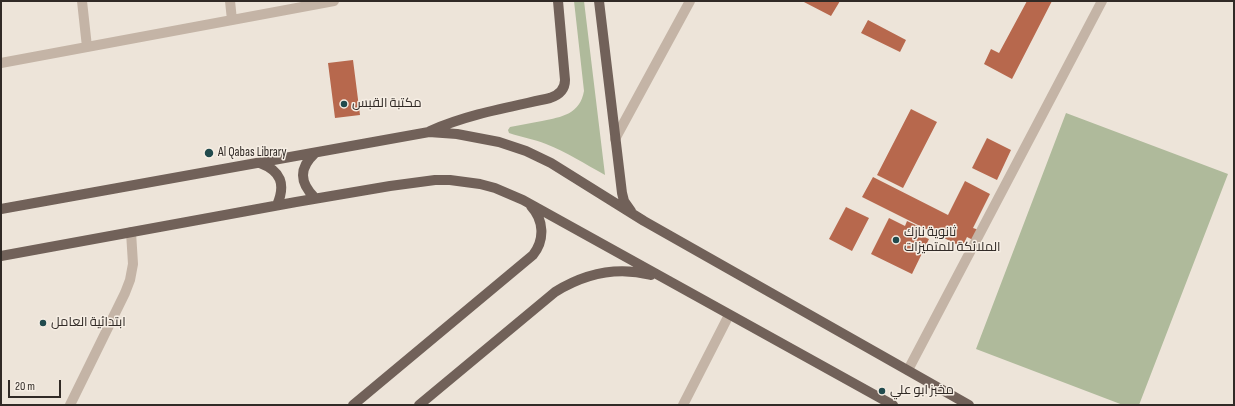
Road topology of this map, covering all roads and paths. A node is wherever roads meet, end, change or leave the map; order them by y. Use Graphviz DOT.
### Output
graph roads {
  1 [pos="82,1"];
  2 [pos="230,1"];
  3 [pos="334,1"];
  4 [pos="558,1"];
  5 [pos="599,1"];
  6 [pos="690,1"];
  7 [pos="1102,1"];
  8 [pos="232,20"];
  9 [pos="87,47"];
  10 [pos="1,63"];
  11 [pos="429,132"];
  12 [pos="615,139"];
  13 [pos="315,153"];
  14 [pos="260,163"];
  15 [pos="315,198"];
  16 [pos="523,200"];
  17 [pos="277,205"];
  18 [pos="1,209"];
  19 [pos="644,221"];
  20 [pos="131,232"];
  21 [pos="1,256"];
  22 [pos="664,279"];
  23 [pos="729,315"];
  24 [pos="908,370"];
  25 [pos="70,405"];
  26 [pos="353,405"];
  27 [pos="419,405"];
  28 [pos="683,405"];
  29 [pos="893,405"];
  30 [pos="969,405"];
  1 -- 9 [label="street"];
  2 -- 8 [label="street"];
  3 -- 8 [label="street"];
  4 -- 11 [label="main road"];
  5 -- 12 [label="main road"];
  6 -- 12 [label="street"];
  7 -- 24 [label="street"];
  8 -- 9 [label="street"];
  9 -- 10 [label="street"];
  11 -- 13 [label="main road"];
  11 -- 19 [label="main road"];
  12 -- 19 [label="main road"];
  13 -- 14 [label="main road"];
  13 -- 15 [label="main road"];
  14 -- 17 [label="main road"];
  14 -- 18 [label="main road"];
  15 -- 16 [label="main road"];
  15 -- 17 [label="main road"];
  16 -- 22 [label="main road"];
  16 -- 26 [label="main road"];
  17 -- 20 [label="main road"];
  19 -- 24 [label="main road"];
  20 -- 21 [label="main road"];
  20 -- 25 [label="street"];
  22 -- 23 [label="main road"];
  22 -- 27 [label="main road"];
  23 -- 28 [label="street"];
  23 -- 29 [label="main road"];
  24 -- 30 [label="main road"];
}
